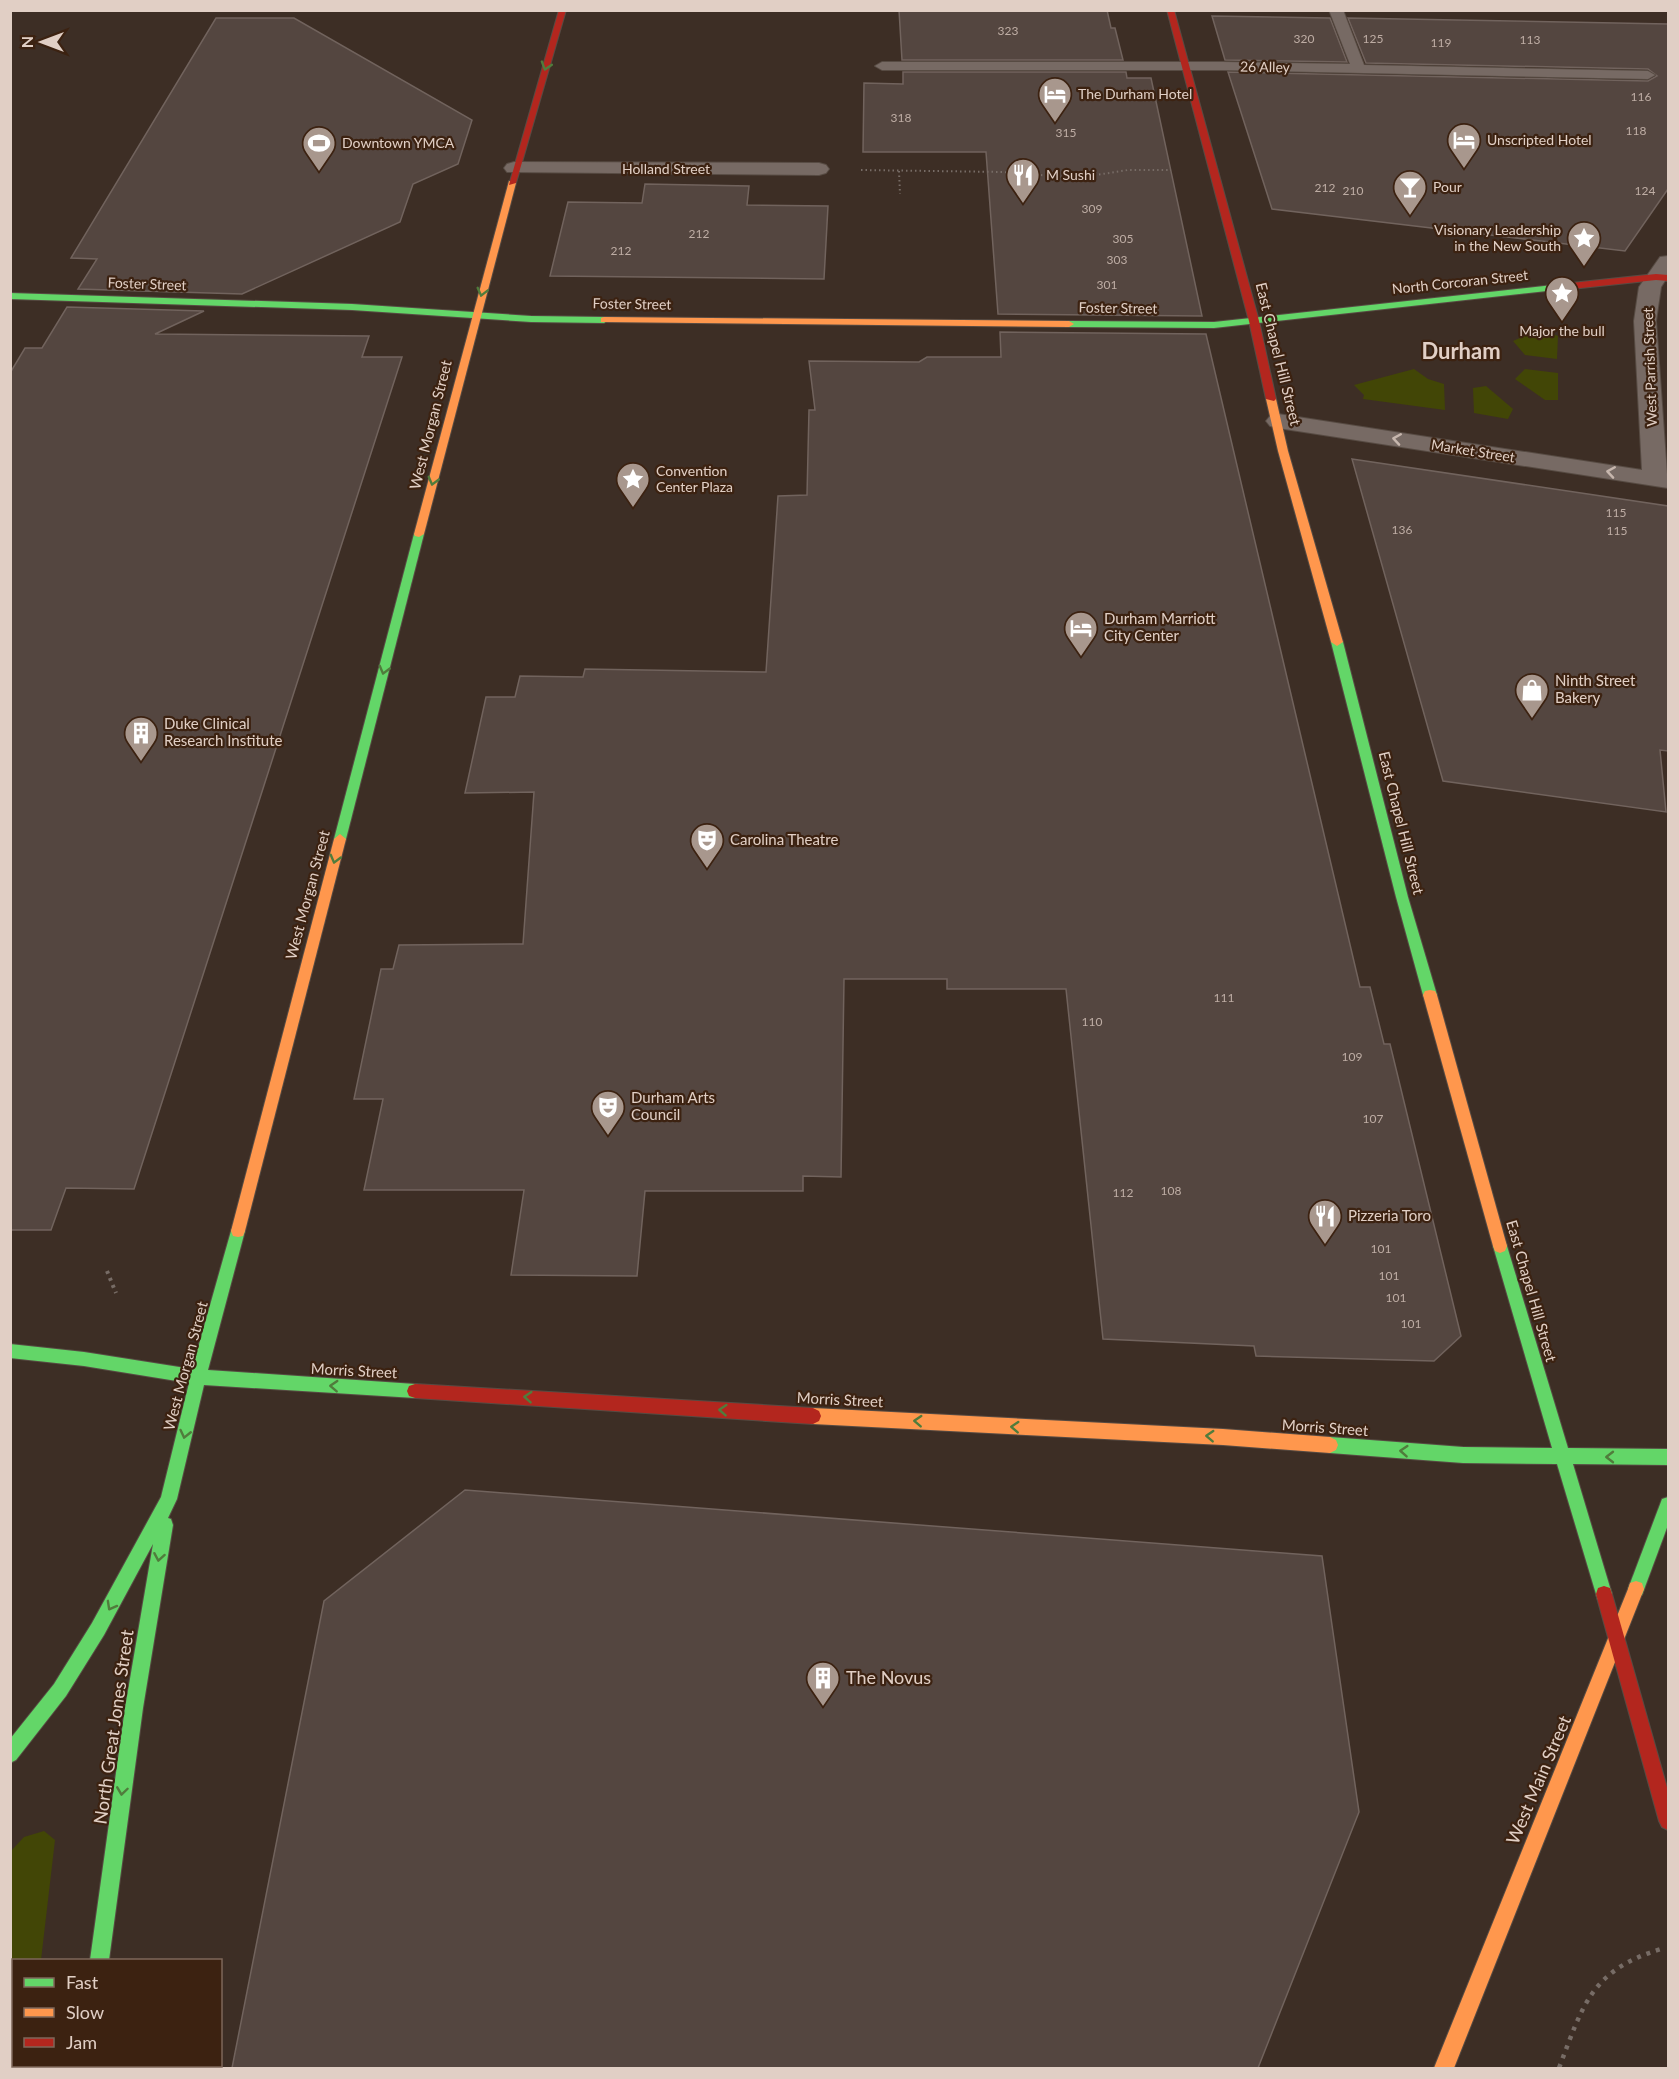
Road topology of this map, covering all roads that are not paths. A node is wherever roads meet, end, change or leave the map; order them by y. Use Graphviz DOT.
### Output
graph roads {
  1 [pos="563,10"];
  2 [pos="1170,10"];
  3 [pos="1336,10"];
  4 [pos="882,66"];
  5 [pos="1186,66"];
  6 [pos="1359,69"];
  7 [pos="1648,75"];
  8 [pos="514,168"];
  9 [pos="819,169"];
  10 [pos="1664,273"];
  11 [pos="10,296"];
  12 [pos="476,316"];
  13 [pos="1254,321"];
  14 [pos="1278,421"];
  15 [pos="1662,480"];
  16 [pos="10,1351"];
  17 [pos="198,1377"];
  18 [pos="1563,1456"];
  19 [pos="1668,1457"];
  20 [pos="169,1499"];
  21 [pos="1668,1505"];
  22 [pos="1618,1640"];
  23 [pos="10,1754"];
  24 [pos="1668,1821"];
  25 [pos="99,1959"];
  26 [pos="1444,2068"];
  1 -- 8 [label="street, West Morgan Street, one-way"];
  2 -- 5 [label="street, East Chapel Hill Street"];
  3 -- 6 [label="lane"];
  4 -- 5 [label="lane, 26 Alley"];
  5 -- 6 [label="lane, 26 Alley"];
  5 -- 13 [label="street, East Chapel Hill Street"];
  6 -- 7 [label="lane, 26 Alley"];
  8 -- 9 [label="street, Holland Street"];
  8 -- 12 [label="street, West Morgan Street, one-way"];
  10 -- 13 [label="street, North Corcoran Street"];
  10 -- 15 [label="street, West Parrish Street"];
  11 -- 12 [label="street, Foster Street"];
  12 -- 13 [label="street, Foster Street"];
  12 -- 17 [label="street, West Morgan Street, one-way"];
  13 -- 14 [label="street, East Chapel Hill Street"];
  15 -- 14 [label="street, Market Street, one-way"];
  14 -- 18 [label="street, East Chapel Hill Street"];
  16 -- 17 [label="street, Morris Street"];
  18 -- 17 [label="street, Morris Street, one-way"];
  17 -- 20 [label="street, West Morgan Street, one-way"];
  19 -- 18 [label="street, Morris Street, one-way"];
  18 -- 22 [label="street, East Chapel Hill Street"];
  20 -- 23 [label="street, West Morgan Street, one-way"];
  20 -- 25 [label="street, North Great Jones Street, one-way"];
  21 -- 22 [label="street, West Main Street"];
  22 -- 24 [label="street, East Chapel Hill Street"];
  22 -- 26 [label="street, West Main Street"];
}
